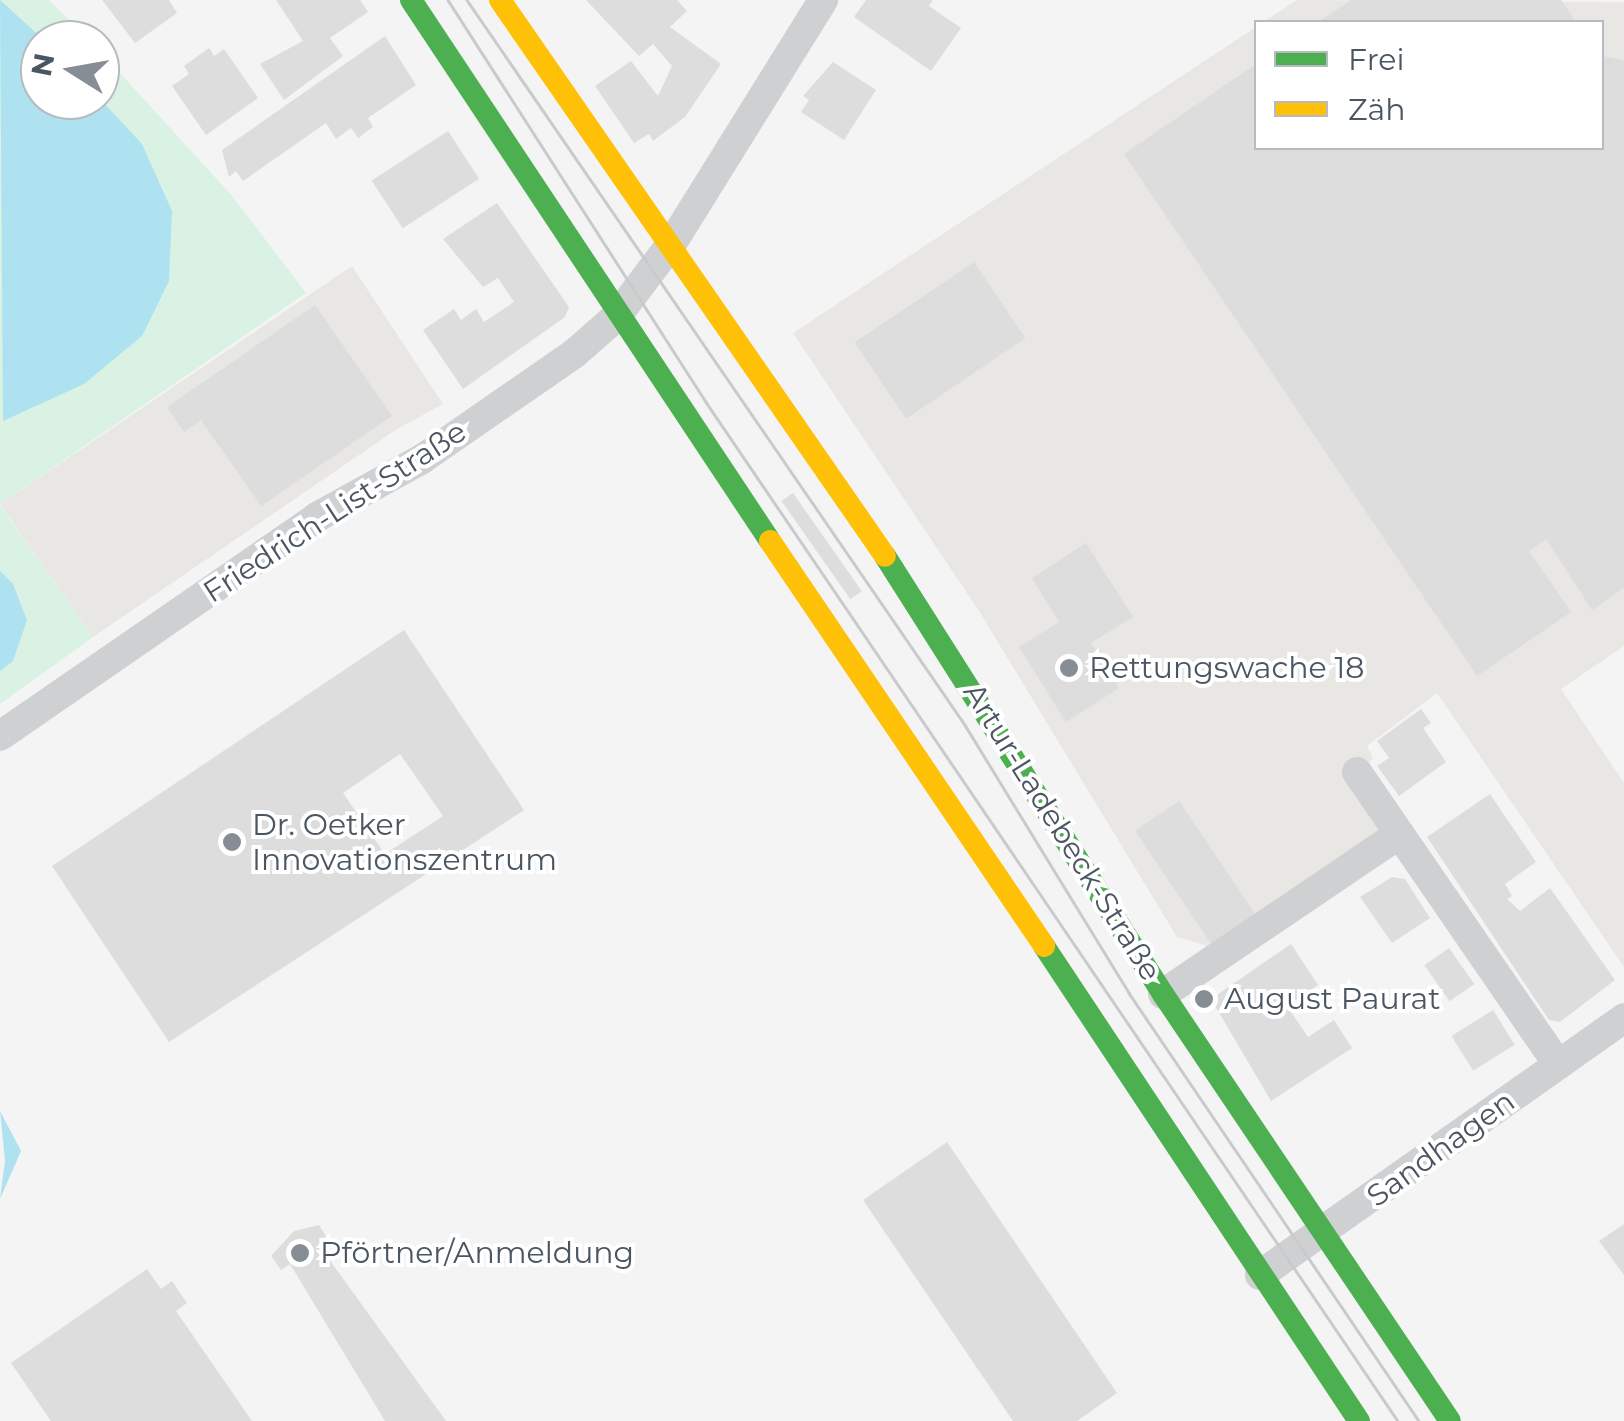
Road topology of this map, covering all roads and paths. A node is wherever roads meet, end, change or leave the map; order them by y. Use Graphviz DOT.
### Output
graph roads {
  1 [pos="411,0"];
  2 [pos="500,0"];
  3 [pos="823,0"];
  4 [pos="672,243"];
  5 [pos="616,316"];
  6 [pos="0,736"];
  7 [pos="1356,772"];
  8 [pos="1399,834"];
  9 [pos="1163,994"];
  10 [pos="1624,1018"];
  11 [pos="1558,1065"];
  12 [pos="1324,1233"];
  13 [pos="1260,1276"];
  14 [pos="1359,1421"];
  15 [pos="1450,1421"];
  1 -- 5 [label="street"];
  2 -- 4 [label="street, Artur-Ladebeck-Straße"];
  3 -- 4 [label="street"];
  4 -- 5 [label="street"];
  4 -- 9 [label="street, Artur-Ladebeck-Straße"];
  5 -- 6 [label="street, Friedrich-List-Straße"];
  5 -- 13 [label="street"];
  7 -- 8 [label="street"];
  8 -- 9 [label="street"];
  8 -- 11 [label="street"];
  9 -- 12 [label="street, Artur-Ladebeck-Straße"];
  10 -- 11 [label="street, Sandhagen"];
  11 -- 12 [label="street, Sandhagen"];
  12 -- 13 [label="street, Sandhagen"];
  12 -- 15 [label="street, Artur-Ladebeck-Straße"];
  13 -- 14 [label="street"];
}
